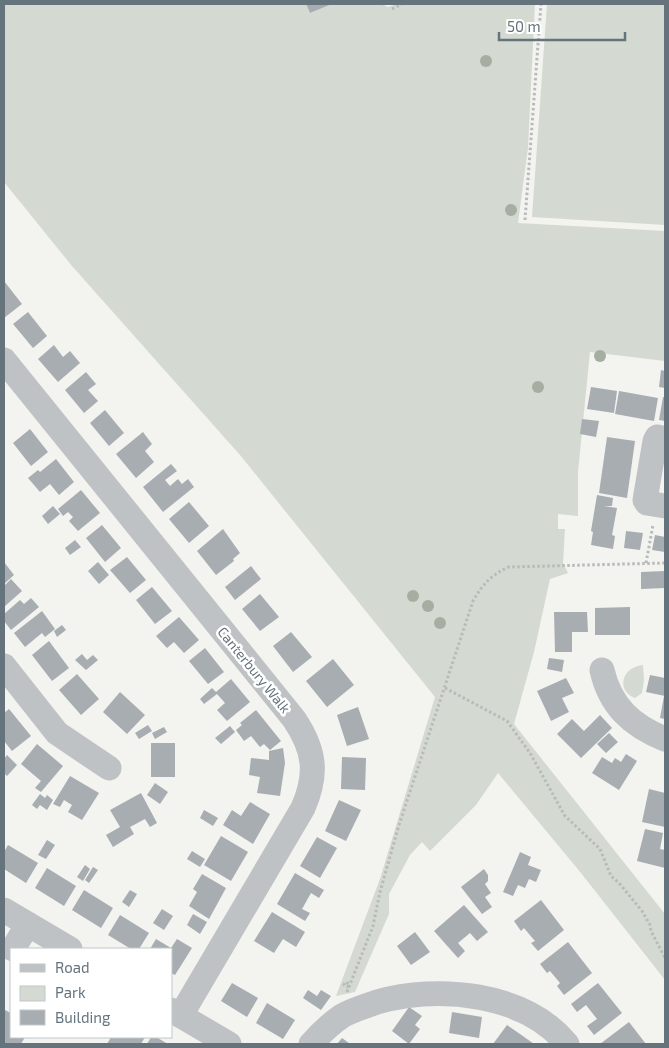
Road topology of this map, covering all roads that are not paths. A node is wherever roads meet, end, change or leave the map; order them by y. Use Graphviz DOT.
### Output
graph roads {
  1 [pos="4,360"];
  2 [pos="665,438"];
  3 [pos="658,505"];
  4 [pos="4,666"];
  5 [pos="602,670"];
  6 [pos="665,739"];
  7 [pos="109,768"];
  8 [pos="4,910"];
  9 [pos="28,924"];
  10 [pos="14,948"];
  11 [pos="68,948"];
  12 [pos="10,955"];
  13 [pos="4,966"];
  14 [pos="176,1012"];
  15 [pos="229,1044"];
  16 [pos="311,1044"];
  17 [pos="568,1044"];
  1 -- 14 [label="street, Canterbury Walk"];
  2 -- 3 [label="street"];
  4 -- 7 [label="street"];
  5 -- 6 [label="street"];
  8 -- 9 [label="street"];
  9 -- 10 [label="street"];
  9 -- 11 [label="street"];
  12 -- 13 [label="street"];
  14 -- 15 [label="street"];
  16 -- 17 [label="street"];
}
